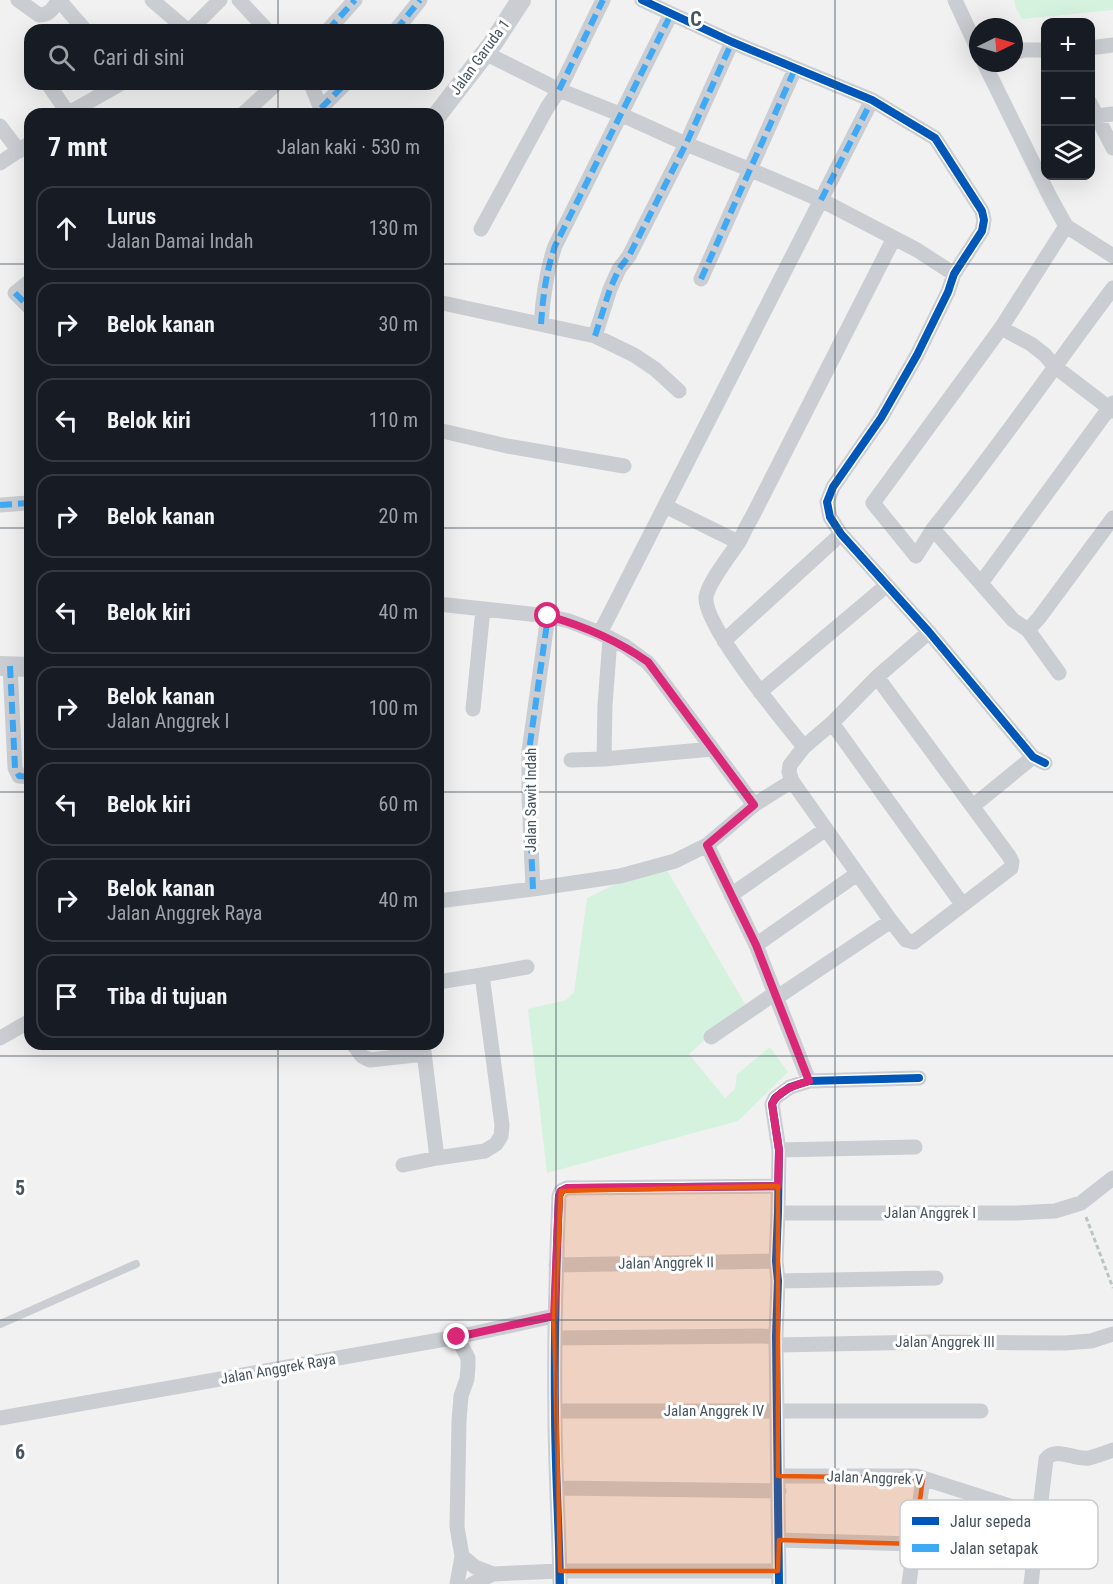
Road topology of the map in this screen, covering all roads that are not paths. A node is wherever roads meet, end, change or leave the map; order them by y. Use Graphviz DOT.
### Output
graph roads {
  1 [pos="18,0"];
  2 [pos="59,0"];
  3 [pos="152,0"];
  4 [pos="220,0"];
  5 [pos="239,0"];
  6 [pos="355,0"];
  7 [pos="420,0"];
  8 [pos="521,0"];
  9 [pos="603,0"];
  10 [pos="642,0"];
  11 [pos="955,0"];
  12 [pos="671,14"];
  13 [pos="80,24"];
  14 [pos="182,24"];
  15 [pos="195,24"];
  16 [pos="261,24"];
  17 [pos="333,24"];
  18 [pos="401,24"];
  19 [pos="969,30"];
  20 [pos="732,42"];
  21 [pos="1113,45"];
  22 [pos="1095,47"];
  23 [pos="1023,50"];
  24 [pos="1041,50"];
  25 [pos="485,53"];
  26 [pos="795,69"];
  27 [pos="991,72"];
  28 [pos="52,90"];
  29 [pos="109,90"];
  30 [pos="269,90"];
  31 [pos="313,90"];
  32 [pos="340,90"];
  33 [pos="559,90"];
  34 [pos="872,100"];
  35 [pos="63,108"];
  36 [pos="78,108"];
  37 [pos="250,108"];
  38 [pos="321,108"];
  39 [pos="325,108"];
  40 [pos="443,108"];
  41 [pos="1095,110"];
  42 [pos="1095,114"];
  43 [pos="1113,114"];
  44 [pos="622,115"];
  45 [pos="0,126"];
  46 [pos="686,144"];
  47 [pos="24,146"];
  48 [pos="1113,147"];
  49 [pos="24,148"];
  50 [pos="0,163"];
  51 [pos="751,170"];
  52 [pos="821,201"];
  53 [pos="1066,226"];
  54 [pos="481,229"];
  55 [pos="894,238"];
  56 [pos="1113,256"];
  57 [pos="954,274"];
  58 [pos="701,279"];
  59 [pos="24,286"];
  60 [pos="1113,288"];
  61 [pos="24,302"];
  62 [pos="444,303"];
  63 [pos="541,324"];
  64 [pos="1001,328"];
  65 [pos="595,336"];
  66 [pos="1054,366"];
  67 [pos="679,391"];
  68 [pos="1112,408"];
  69 [pos="444,431"];
  70 [pos="624,466"];
  71 [pos="24,503"];
  72 [pos="0,505"];
  73 [pos="665,506"];
  74 [pos="1113,518"];
  75 [pos="933,529"];
  76 [pos="841,534"];
  77 [pos="738,542"];
  78 [pos="981,583"];
  79 [pos="887,585"];
  80 [pos="444,605"];
  81 [pos="483,609"];
  82 [pos="548,616"];
  83 [pos="1028,630"];
  84 [pos="929,632"];
  85 [pos="605,636"];
  86 [pos="724,641"];
  87 [pos="5,666"];
  88 [pos="24,668"];
  89 [pos="1059,673"];
  90 [pos="877,677"];
  91 [pos="760,692"];
  92 [pos="473,709"];
  93 [pos="832,723"];
  94 [pos="804,747"];
  95 [pos="712,749"];
  96 [pos="604,759"];
  97 [pos="571,760"];
  98 [pos="24,776"];
  99 [pos="792,781"];
  100 [pos="754,805"];
  101 [pos="973,806"];
  102 [pos="826,829"];
  103 [pos="707,845"];
  104 [pos="856,874"];
  105 [pos="533,889"];
  106 [pos="731,895"];
  107 [pos="444,900"];
  108 [pos="962,904"];
  109 [pos="891,921"];
  110 [pos="756,945"];
  111 [pos="527,967"];
  112 [pos="482,975"];
  113 [pos="444,981"];
  114 [pos="775,996"];
  115 [pos="24,1024"];
  116 [pos="711,1037"];
  117 [pos="0,1038"];
  118 [pos="358,1050"];
  119 [pos="419,1050"];
  120 [pos="424,1050"];
  121 [pos="806,1073"];
  122 [pos="919,1078"];
  123 [pos="915,1147"];
  124 [pos="779,1150"];
  125 [pos="437,1158"];
  126 [pos="403,1165"];
  127 [pos="1113,1178"];
  128 [pos="778,1186"];
  129 [pos="778,1213"];
  130 [pos="776,1261"];
  131 [pos="136,1264"];
  132 [pos="556,1265"];
  133 [pos="936,1278"];
  134 [pos="778,1281"];
  135 [pos="554,1316"];
  136 [pos="0,1324"];
  137 [pos="1113,1334"];
  138 [pos="457,1337"];
  139 [pos="556,1338"];
  140 [pos="776,1340"];
  141 [pos="555,1411"];
  142 [pos="777,1411"];
  143 [pos="981,1411"];
  144 [pos="0,1418"];
  145 [pos="1113,1450"];
  146 [pos="923,1478"];
  147 [pos="778,1484"];
  148 [pos="558,1488"];
  149 [pos="920,1500"];
  150 [pos="991,1500"];
  151 [pos="1040,1500"];
  152 [pos="779,1540"];
  153 [pos="900,1544"];
  154 [pos="462,1556"];
  155 [pos="911,1569"];
  156 [pos="1033,1569"];
  157 [pos="493,1574"];
  158 [pos="560,1577"];
  159 [pos="779,1578"];
  160 [pos="457,1584"];
  161 [pos="472,1584"];
  162 [pos="909,1584"];
  163 [pos="1031,1584"];
  1 -- 2 [label="street"];
  2 -- 13 [label="street"];
  3 -- 14 [label="street"];
  4 -- 15 [label="street"];
  5 -- 16 [label="street"];
  6 -- 17 [label="street"];
  7 -- 18 [label="street"];
  8 -- 25 [label="street, Jalan Garuda 1"];
  9 -- 33 [label="street"];
  10 -- 12 [label="street"];
  11 -- 19 [label="street"];
  12 -- 20 [label="street"];
  12 -- 44 [label="street"];
  20 -- 26 [label="street"];
  20 -- 46 [label="street"];
  21 -- 22 [label="street"];
  23 -- 24 [label="street"];
  25 -- 33 [label="street"];
  25 -- 40 [label="street, Jalan Garuda 1"];
  26 -- 34 [label="street"];
  26 -- 51 [label="street"];
  27 -- 53 [label="street"];
  28 -- 35 [label="street"];
  29 -- 36 [label="street"];
  30 -- 37 [label="street"];
  31 -- 38 [label="street"];
  32 -- 39 [label="street"];
  33 -- 44 [label="street"];
  33 -- 54 [label="street"];
  34 -- 52 [label="street"];
  34 -- 57 [label="street"];
  41 -- 43 [label="street"];
  42 -- 48 [label="street"];
  44 -- 46 [label="street"];
  44 -- 63 [label="street"];
  45 -- 47 [label="street"];
  46 -- 51 [label="street"];
  46 -- 65 [label="street"];
  49 -- 50 [label="street"];
  51 -- 52 [label="street"];
  51 -- 58 [label="street"];
  52 -- 55 [label="street"];
  52 -- 73 [label="street"];
  53 -- 56 [label="street"];
  53 -- 64 [label="street"];
  55 -- 57 [label="street"];
  55 -- 77 [label="street"];
  57 -- 76 [label="street"];
  59 -- 61 [label="street"];
  60 -- 66 [label="street"];
  62 -- 63 [label="street"];
  63 -- 65 [label="street"];
  64 -- 66 [label="street"];
  64 -- 75 [label="street"];
  65 -- 67 [label="street"];
  66 -- 68 [label="street"];
  66 -- 75 [label="street"];
  68 -- 78 [label="street"];
  69 -- 70 [label="street"];
  71 -- 72 [label="street"];
  73 -- 77 [label="street"];
  73 -- 85 [label="street"];
  74 -- 83 [label="street"];
  75 -- 78 [label="street"];
  76 -- 79 [label="street"];
  76 -- 86 [label="street"];
  77 -- 86 [label="street"];
  78 -- 83 [label="street"];
  79 -- 84 [label="street"];
  79 -- 91 [label="street"];
  80 -- 81 [label="street"];
  81 -- 82 [label="street"];
  81 -- 92 [label="street"];
  82 -- 85 [label="street"];
  82 -- 105 [label="street, Jalan Sawit Indah"];
  83 -- 89 [label="street"];
  84 -- 90 [label="street"];
  84 -- 101 [label="street"];
  85 -- 95 [label="street"];
  85 -- 96 [label="street"];
  86 -- 91 [label="street"];
  87 -- 88 [label="street"];
  87 -- 98 [label="street"];
  90 -- 93 [label="street"];
  90 -- 101 [label="street"];
  91 -- 94 [label="street"];
  93 -- 94 [label="street"];
  93 -- 108 [label="street"];
  94 -- 99 [label="street"];
  95 -- 96 [label="street"];
  95 -- 100 [label="street"];
  96 -- 97 [label="street"];
  99 -- 100 [label="street"];
  99 -- 102 [label="street"];
  100 -- 103 [label="street"];
  101 -- 108 [label="street"];
  102 -- 104 [label="street"];
  102 -- 106 [label="street"];
  103 -- 105 [label="street"];
  103 -- 106 [label="street"];
  104 -- 109 [label="street"];
  104 -- 110 [label="street"];
  105 -- 107 [label="street"];
  106 -- 110 [label="street"];
  108 -- 109 [label="street"];
  109 -- 114 [label="street"];
  110 -- 114 [label="street"];
  111 -- 112 [label="street"];
  112 -- 113 [label="street"];
  112 -- 125 [label="street"];
  114 -- 116 [label="street"];
  114 -- 121 [label="street"];
  115 -- 117 [label="street"];
  118 -- 119 [label="street"];
  120 -- 125 [label="street"];
  121 -- 122 [label="street"];
  121 -- 124 [label="street"];
  123 -- 124 [label="street"];
  124 -- 128 [label="street"];
  125 -- 126 [label="street"];
  127 -- 129 [label="street, Jalan Anggrek I"];
  128 -- 129 [label="street"];
  128 -- 132 [label="street"];
  129 -- 130 [label="street"];
  130 -- 132 [label="street, Jalan Anggrek II"];
  130 -- 134 [label="street"];
  131 -- 136 [label="lane"];
  132 -- 135 [label="street"];
  133 -- 134 [label="street"];
  134 -- 140 [label="street"];
  135 -- 138 [label="street, Jalan Anggrek Raya"];
  135 -- 139 [label="street"];
  137 -- 140 [label="street, Jalan Anggrek III"];
  138 -- 144 [label="street, Jalan Anggrek Raya"];
  138 -- 154 [label="street"];
  139 -- 140 [label="street, Jalan Anggrek III"];
  139 -- 141 [label="street"];
  140 -- 142 [label="street"];
  141 -- 142 [label="street, Jalan Anggrek IV"];
  141 -- 148 [label="street"];
  142 -- 143 [label="street, Jalan Anggrek IV"];
  142 -- 147 [label="street"];
  145 -- 151 [label="street"];
  146 -- 147 [label="street, Jalan Anggrek V"];
  146 -- 149 [label="street"];
  146 -- 150 [label="street, Jalan Anggrek V"];
  147 -- 148 [label="street, Jalan Anggrek V"];
  147 -- 152 [label="street"];
  148 -- 158 [label="street"];
  152 -- 153 [label="street"];
  152 -- 159 [label="street"];
  154 -- 157 [label="street"];
  154 -- 160 [label="street"];
  155 -- 162 [label="street"];
  156 -- 163 [label="street"];
  157 -- 158 [label="street"];
  157 -- 161 [label="street"];
  158 -- 159 [label="street"];
}
